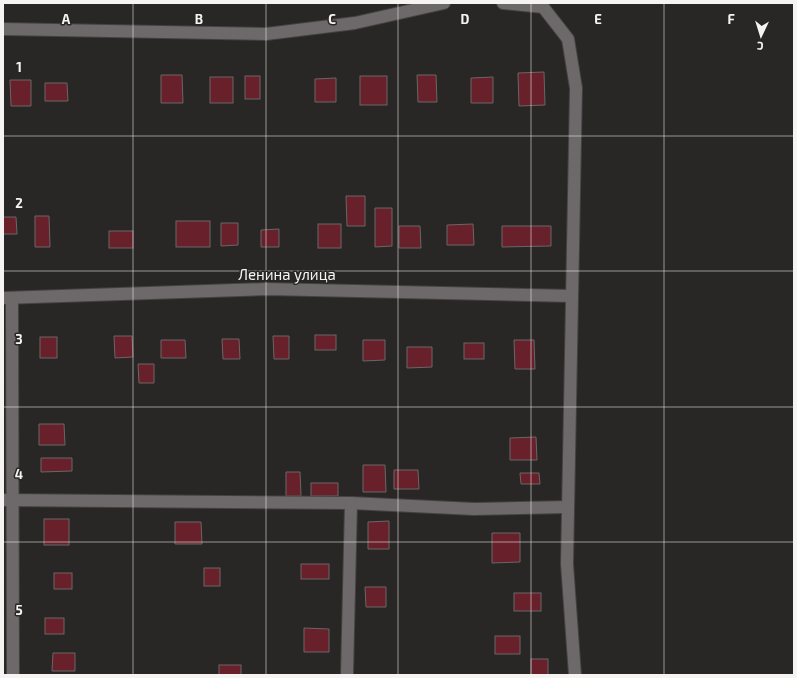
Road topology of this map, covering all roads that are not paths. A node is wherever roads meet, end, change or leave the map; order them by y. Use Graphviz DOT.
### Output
graph roads {
  1 [pos="444,3"];
  2 [pos="503,3"];
  3 [pos="3,29"];
  4 [pos="572,296"];
  5 [pos="8,298"];
  6 [pos="7,500"];
  7 [pos="351,502"];
  8 [pos="568,507"];
  9 [pos="13,675"];
  10 [pos="347,675"];
  11 [pos="574,675"];
  1 -- 3 [label="street"];
  2 -- 4 [label="street"];
  4 -- 5 [label="street, Ленина улица"];
  4 -- 8 [label="street"];
  5 -- 6 [label="street"];
  6 -- 7 [label="street"];
  6 -- 9 [label="street"];
  7 -- 8 [label="street"];
  7 -- 10 [label="street"];
  8 -- 11 [label="street"];
}
